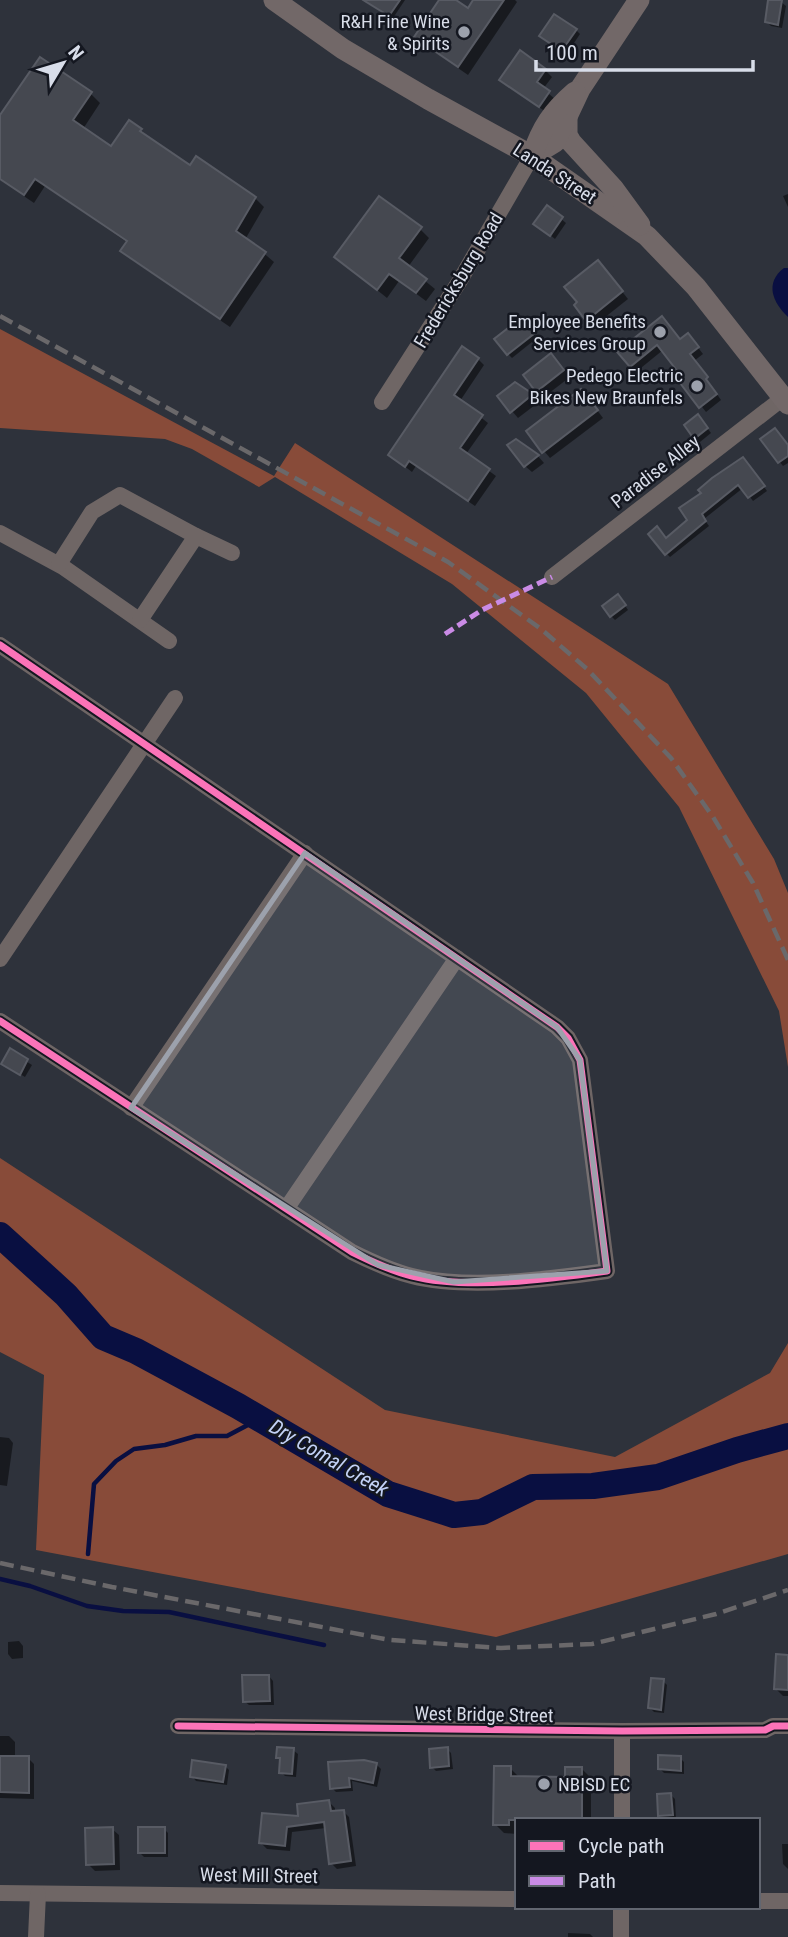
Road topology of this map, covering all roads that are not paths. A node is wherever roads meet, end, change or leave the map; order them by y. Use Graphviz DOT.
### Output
graph roads {
  1 [pos="274,0"];
  2 [pos="639,0"];
  3 [pos="580,89"];
  4 [pos="567,118"];
  5 [pos="532,156"];
  6 [pos="647,236"];
  7 [pos="786,401"];
  8 [pos="382,402"];
  9 [pos="0,533"];
  10 [pos="196,536"];
  11 [pos="232,553"];
  12 [pos="59,564"];
  13 [pos="552,577"];
  14 [pos="140,620"];
  15 [pos="169,641"];
  16 [pos="0,645"];
  17 [pos="175,698"];
  18 [pos="144,743"];
  19 [pos="305,853"];
  20 [pos="457,958"];
  21 [pos="0,959"];
  22 [pos="0,1021"];
  23 [pos="131,1108"];
  24 [pos="286,1209"];
  25 [pos="178,1726"];
  26 [pos="788,1726"];
  27 [pos="765,1730"];
  28 [pos="622,1731"];
  29 [pos="788,1735"];
  30 [pos="622,1818"];
  31 [pos="0,1893"];
  32 [pos="38,1894"];
  33 [pos="515,1899"];
  34 [pos="760,1901"];
  35 [pos="788,1901"];
  36 [pos="621,1909"];
  37 [pos="36,1937"];
  38 [pos="621,1937"];
  1 -- 5 [label="main road, Landa Street"];
  2 -- 3 [label="main road, Fredericksburg Road"];
  3 -- 4 [label="main road, Fredericksburg Road"];
  3 -- 5 [label="main road, Fredericksburg Road"];
  4 -- 5 [label="main road, Fredericksburg Road"];
  4 -- 6 [label="main road"];
  5 -- 6 [label="main road, Landa Street"];
  5 -- 8 [label="street, Fredericksburg Road"];
  6 -- 7 [label="main road, Landa Street"];
  7 -- 13 [label="street, Paradise Alley"];
  9 -- 12 [label="street"];
  10 -- 11 [label="street"];
  10 -- 12 [label="street"];
  10 -- 14 [label="street"];
  12 -- 14 [label="street"];
  14 -- 15 [label="street"];
  16 -- 18 [label="street"];
  17 -- 18 [label="street"];
  18 -- 19 [label="street"];
  18 -- 21 [label="street"];
  19 -- 20 [label="street"];
  19 -- 23 [label="street"];
  20 -- 24 [label="street"];
  20 -- 24 [label="street"];
  22 -- 23 [label="street"];
  23 -- 24 [label="street"];
  25 -- 28 [label="street, West Bridge Street"];
  26 -- 27 [label="street, West Bridge Street"];
  27 -- 28 [label="street, West Bridge Street"];
  27 -- 29 [label="street, West Bridge Street"];
  28 -- 30 [label="street"];
  31 -- 32 [label="street, West Mill Street"];
  32 -- 33 [label="street, West Mill Street"];
  32 -- 37 [label="street"];
  34 -- 35 [label="street"];
  36 -- 38 [label="street"];
}
